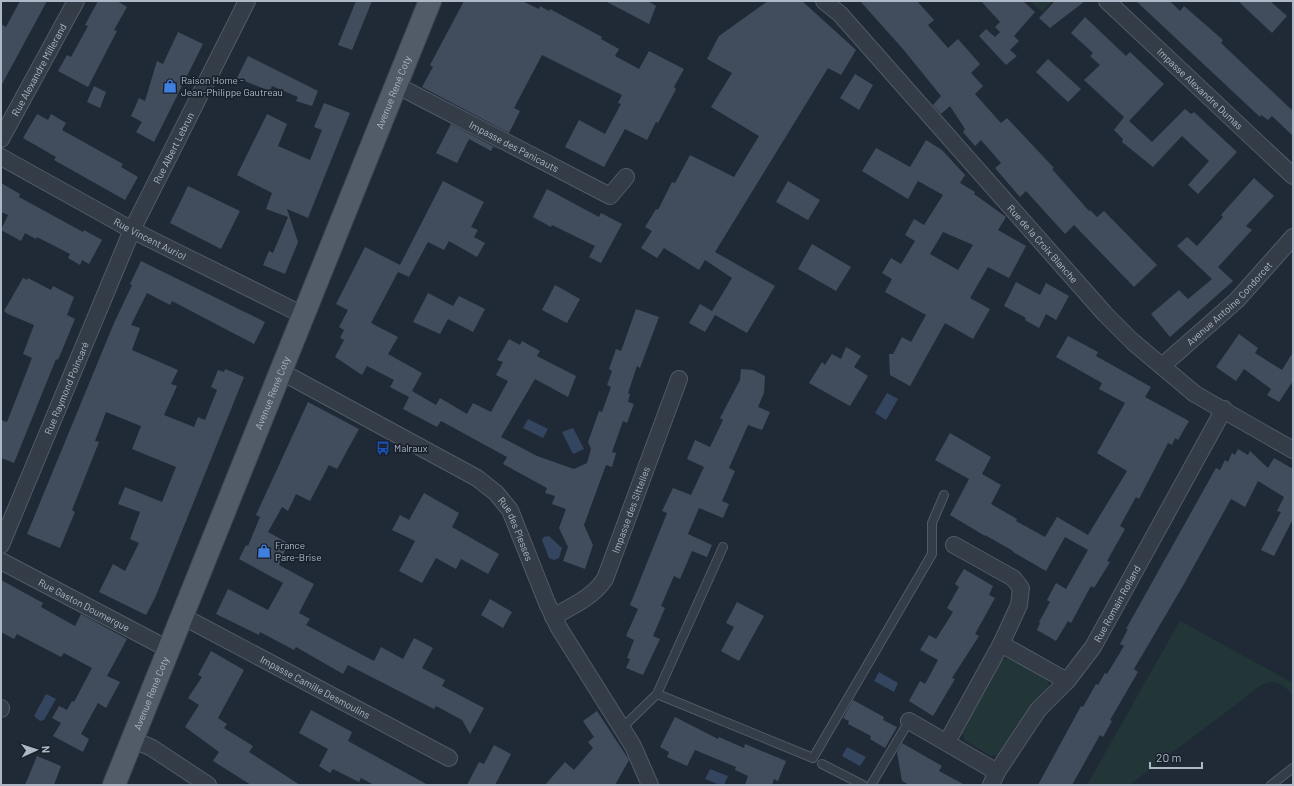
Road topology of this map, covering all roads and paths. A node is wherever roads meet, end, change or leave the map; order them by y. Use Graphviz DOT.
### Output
graph roads {
  1 [pos="76,1"];
  2 [pos="247,1"];
  3 [pos="430,1"];
  4 [pos="824,1"];
  5 [pos="1107,1"];
  6 [pos="396,85"];
  7 [pos="1,139"];
  8 [pos="1,157"];
  9 [pos="1293,176"];
  10 [pos="626,178"];
  11 [pos="132,230"];
  12 [pos="1293,237"];
  13 [pos="303,315"];
  14 [pos="1162,366"];
  15 [pos="280,371"];
  16 [pos="679,379"];
  17 [pos="1224,409"];
  18 [pos="1293,450"];
  19 [pos="944,495"];
  20 [pos="1,545"];
  21 [pos="954,545"];
  22 [pos="723,546"];
  23 [pos="1,561"];
  24 [pos="182,616"];
  25 [pos="553,617"];
  26 [pos="1001,644"];
  27 [pos="168,649"];
  28 [pos="1067,681"];
  29 [pos="657,694"];
  30 [pos="909,721"];
  31 [pos="622,728"];
  32 [pos="132,738"];
  33 [pos="947,742"];
  34 [pos="449,758"];
  35 [pos="822,764"];
  36 [pos="1293,768"];
  37 [pos="994,778"];
  38 [pos="114,785"];
  39 [pos="208,785"];
  40 [pos="650,785"];
  41 [pos="863,785"];
  42 [pos="871,785"];
  43 [pos="1271,785"];
  1 -- 7 [label="street, Rue Alexandre Millerand"];
  2 -- 11 [label="street, Rue Albert Lebrun"];
  3 -- 6 [label="main road, Avenue René Coty"];
  4 -- 14 [label="street, Rue de la Croix Blanche"];
  5 -- 9 [label="street, Impasse Alexandre Dumas"];
  6 -- 10 [label="street, Impasse des Panicauts"];
  6 -- 13 [label="main road, Avenue René Coty"];
  8 -- 11 [label="street, Rue Vincent Auriol"];
  11 -- 13 [label="street, Rue Vincent Auriol"];
  11 -- 20 [label="street, Rue Raymond Poincaré"];
  12 -- 14 [label="street, Avenue Antoine Condorcet"];
  13 -- 15 [label="main road, Avenue René Coty"];
  14 -- 17 [label="street, Rue de la Croix Blanche"];
  15 -- 24 [label="main road, Avenue René Coty"];
  15 -- 25 [label="street, Rue des Plesses"];
  16 -- 25 [label="street, Impasse des Sittelles"];
  17 -- 18 [label="street, Rue de la Croix Blanche"];
  17 -- 28 [label="street, Rue Romain Rolland"];
  19 -- 29 [label="lane"];
  21 -- 26 [label="street"];
  22 -- 29 [label="lane"];
  23 -- 27 [label="street, Rue Gaston Doumergue"];
  24 -- 27 [label="main road, Avenue René Coty"];
  24 -- 34 [label="street, Impasse Camille Desmoulins"];
  25 -- 31 [label="street, Rue des Plesses"];
  26 -- 28 [label="street"];
  26 -- 33 [label="street"];
  27 -- 32 [label="main road, Avenue René Coty"];
  28 -- 37 [label="street, Rue Romain Rolland"];
  29 -- 31 [label="lane"];
  30 -- 33 [label="street"];
  30 -- 42 [label="lane"];
  31 -- 40 [label="street, Rue des Plesses"];
  32 -- 38 [label="main road, Avenue René Coty"];
  32 -- 39 [label="street"];
  33 -- 37 [label="street"];
  35 -- 41 [label="lane"];
  36 -- 43 [label="lane"];
}
